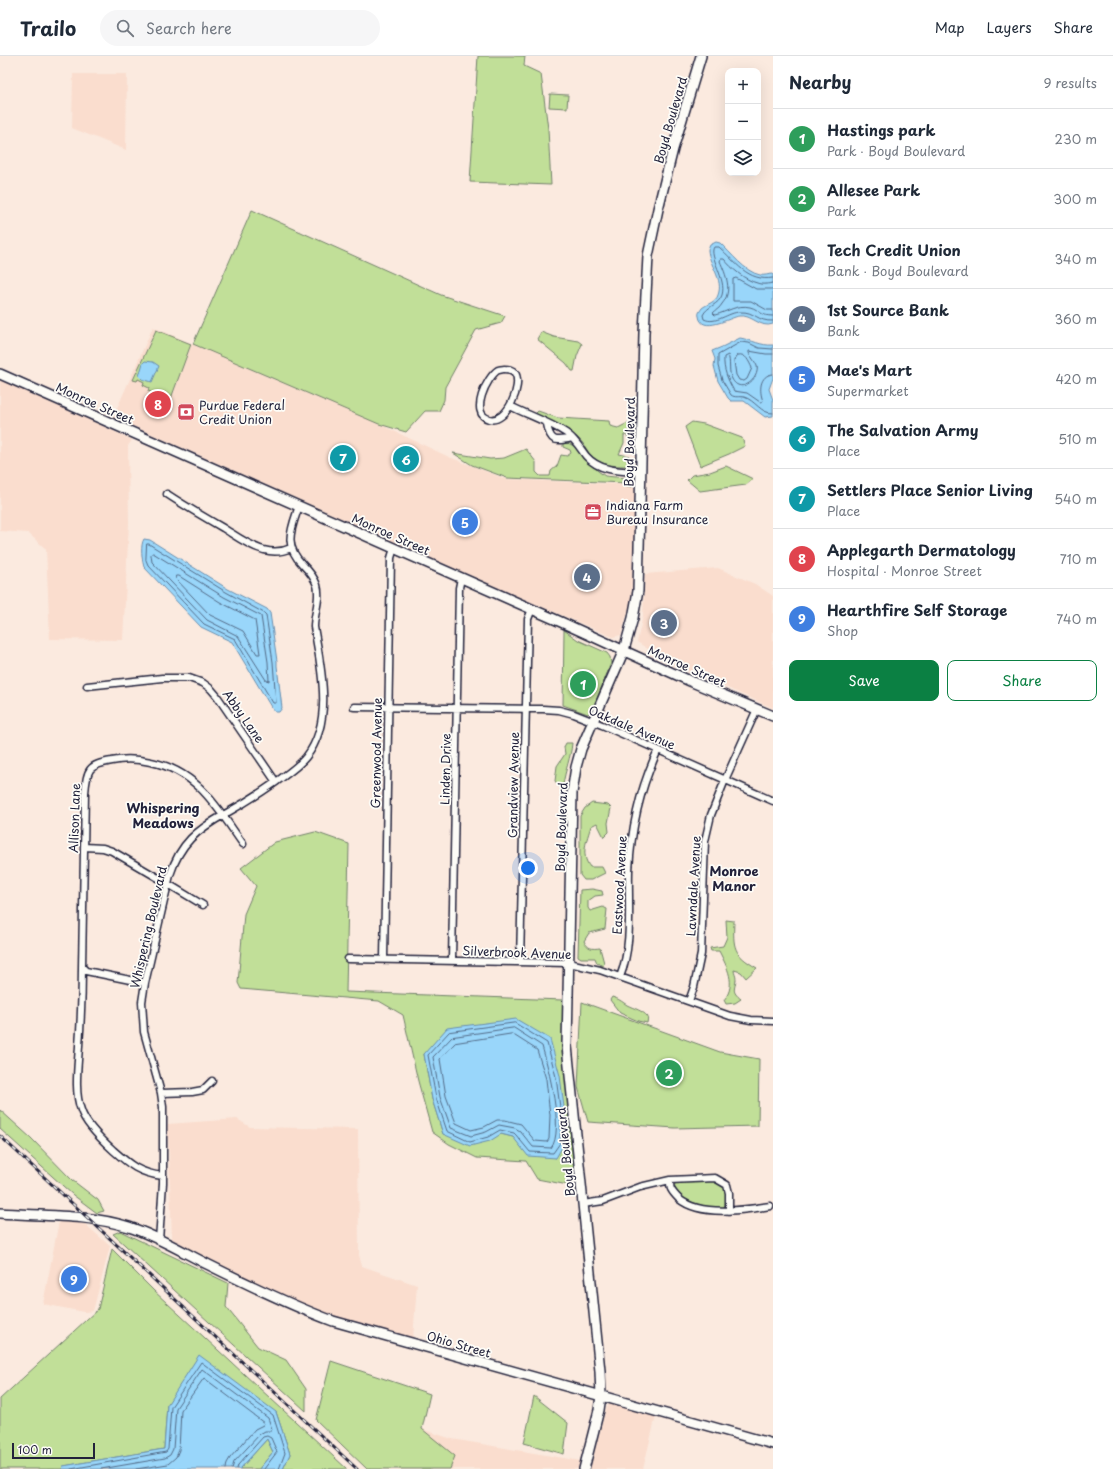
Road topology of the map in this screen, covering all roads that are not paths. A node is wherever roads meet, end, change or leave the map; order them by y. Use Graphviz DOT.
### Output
graph roads {
  1 [pos="701,56"];
  2 [pos="0,374"];
  3 [pos="510,406"];
  4 [pos="547,424"];
  5 [pos="572,438"];
  6 [pos="640,472"];
  7 [pos="167,494"];
  8 [pos="299,506"];
  9 [pos="291,548"];
  10 [pos="394,548"];
  11 [pos="461,578"];
  12 [pos="532,609"];
  13 [pos="624,650"];
  14 [pos="87,686"];
  15 [pos="354,707"];
  16 [pos="388,707"];
  17 [pos="457,708"];
  18 [pos="525,709"];
  19 [pos="757,709"];
  20 [pos="773,716"];
  21 [pos="593,722"];
  22 [pos="658,750"];
  23 [pos="725,780"];
  24 [pos="276,782"];
  25 [pos="773,801"];
  26 [pos="223,815"];
  27 [pos="243,844"];
  28 [pos="84,847"];
  29 [pos="169,884"];
  30 [pos="203,905"];
  31 [pos="348,959"];
  32 [pos="384,959"];
  33 [pos="452,960"];
  34 [pos="520,962"];
  35 [pos="569,963"];
  36 [pos="82,967"];
  37 [pos="620,977"];
  38 [pos="145,983"];
  39 [pos="689,1001"];
  40 [pos="773,1021"];
  41 [pos="212,1081"];
  42 [pos="161,1092"];
  43 [pos="162,1176"];
  44 [pos="670,1180"];
  45 [pos="583,1204"];
  46 [pos="770,1206"];
  47 [pos="729,1211"];
  48 [pos="0,1213"];
  49 [pos="160,1240"];
  50 [pos="601,1396"];
  51 [pos="773,1444"];
  52 [pos="584,1469"];
  1 -- 6 [label="street, Boyd Boulevard"];
  2 -- 8 [label="street, Monroe Street"];
  3 -- 3 [label="street"];
  3 -- 4 [label="street"];
  4 -- 5 [label="street"];
  4 -- 5 [label="street"];
  5 -- 6 [label="street"];
  6 -- 13 [label="street, Boyd Boulevard"];
  7 -- 9 [label="street"];
  8 -- 9 [label="street"];
  8 -- 10 [label="street, Monroe Street"];
  9 -- 24 [label="street, Whispering Boulevard"];
  10 -- 11 [label="street, Monroe Street"];
  10 -- 16 [label="street, Greenwood Avenue"];
  11 -- 12 [label="street, Monroe Street"];
  11 -- 17 [label="street, Linden Drive"];
  12 -- 13 [label="street, Monroe Street"];
  12 -- 18 [label="street, Grandview Avenue"];
  13 -- 19 [label="street, Monroe Street"];
  13 -- 21 [label="street, Boyd Boulevard"];
  14 -- 24 [label="street, Abby Lane"];
  15 -- 16 [label="street, Oakdale Avenue"];
  16 -- 17 [label="street, Oakdale Avenue"];
  16 -- 32 [label="street, Greenwood Avenue"];
  17 -- 18 [label="street, Oakdale Avenue"];
  17 -- 33 [label="street, Linden Drive"];
  18 -- 21 [label="street, Oakdale Avenue"];
  18 -- 34 [label="street, Grandview Avenue"];
  19 -- 20 [label="street, Monroe Street"];
  19 -- 23 [label="street, Lawndale Avenue"];
  21 -- 22 [label="street, Oakdale Avenue"];
  21 -- 35 [label="street, Boyd Boulevard"];
  22 -- 23 [label="street, Oakdale Avenue"];
  22 -- 37 [label="street, Eastwood Avenue"];
  23 -- 25 [label="street, Oakdale Avenue"];
  23 -- 39 [label="street, Lawndale Avenue"];
  24 -- 26 [label="street, Whispering Boulevard"];
  26 -- 27 [label="street, Allison Lane"];
  26 -- 28 [label="street, Allison Lane"];
  26 -- 29 [label="street, Whispering Boulevard"];
  28 -- 29 [label="street"];
  28 -- 36 [label="street, Allison Lane"];
  29 -- 30 [label="street"];
  29 -- 38 [label="street, Whispering Boulevard"];
  31 -- 32 [label="street, Silverbrook Avenue"];
  32 -- 33 [label="street, Silverbrook Avenue"];
  33 -- 34 [label="street, Silverbrook Avenue"];
  34 -- 35 [label="street, Silverbrook Avenue"];
  35 -- 37 [label="street, Silverbrook Avenue"];
  35 -- 45 [label="street, Boyd Boulevard"];
  36 -- 38 [label="street"];
  36 -- 43 [label="street, Allison Lane"];
  37 -- 39 [label="street, Silverbrook Avenue"];
  38 -- 42 [label="street, Whispering Boulevard"];
  39 -- 40 [label="street, Silverbrook Avenue"];
  41 -- 42 [label="street"];
  42 -- 43 [label="street, Whispering Boulevard"];
  43 -- 49 [label="street, Whispering Boulevard"];
  44 -- 45 [label="street"];
  44 -- 47 [label="street"];
  44 -- 47 [label="street"];
  45 -- 50 [label="street, Boyd Boulevard"];
  46 -- 47 [label="street"];
  48 -- 49 [label="street, Ohio Street"];
  49 -- 50 [label="street, Ohio Street"];
  50 -- 51 [label="street, Ohio Street"];
  50 -- 52 [label="street, Boyd Boulevard"];
}
